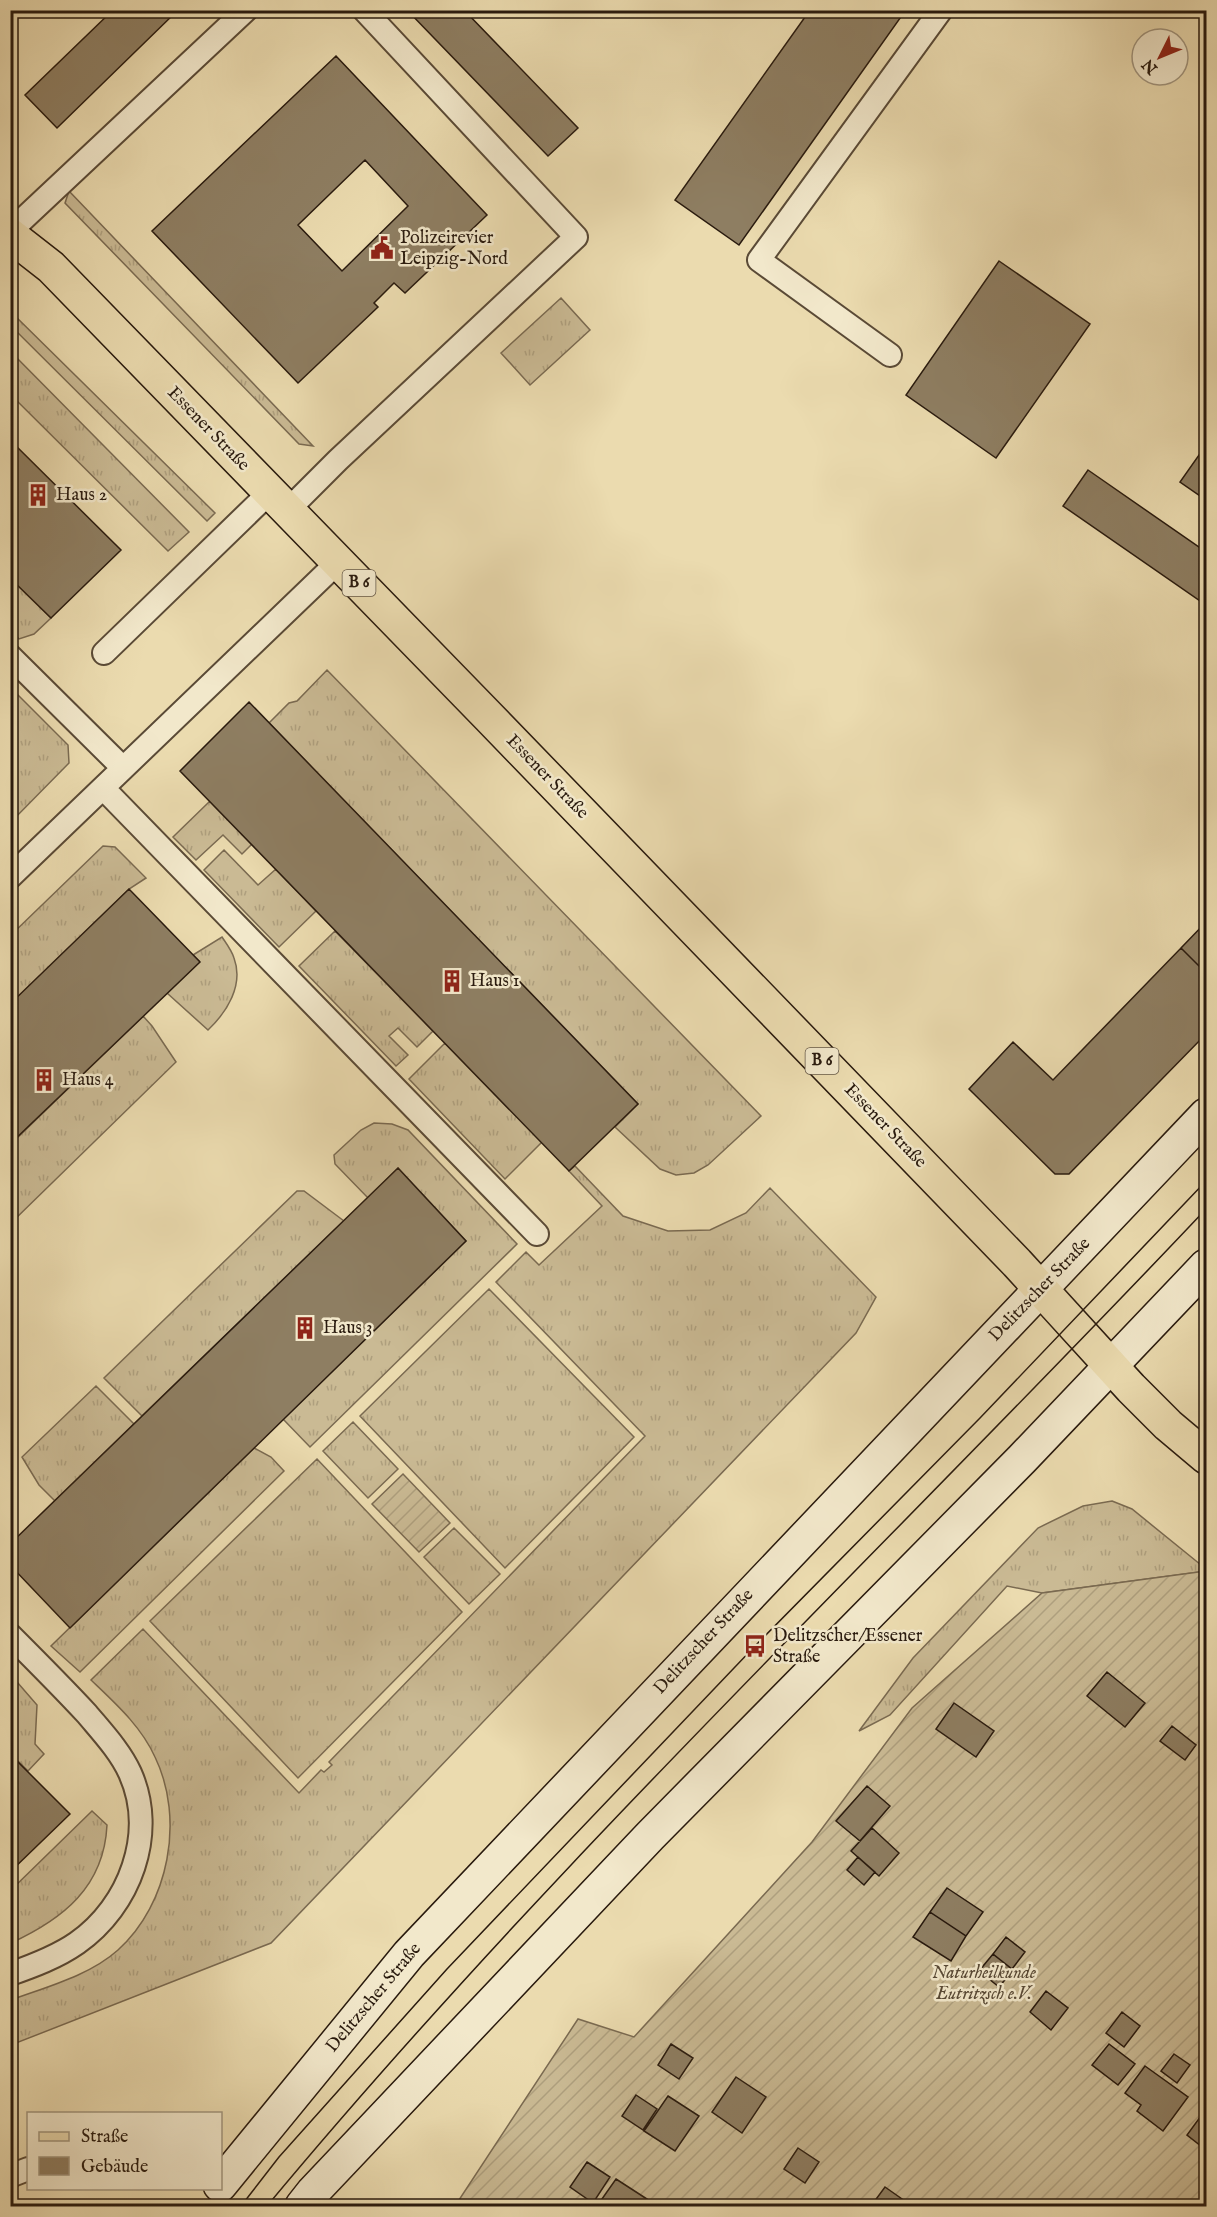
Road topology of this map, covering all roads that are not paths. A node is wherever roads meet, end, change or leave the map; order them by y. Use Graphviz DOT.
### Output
graph roads {
  1 [pos="246,10"];
  2 [pos="364,10"];
  3 [pos="941,10"];
  4 [pos="13,223"];
  5 [pos="890,355"];
  6 [pos="279,501"];
  7 [pos="338,562"];
  8 [pos="104,653"];
  9 [pos="10,656"];
  10 [pos="123,768"];
  11 [pos="103,788"];
  12 [pos="10,877"];
  13 [pos="1206,1115"];
  14 [pos="537,1234"];
  15 [pos="1206,1266"];
  16 [pos="1041,1289"];
  17 [pos="1110,1366"];
  18 [pos="1206,1457"];
  19 [pos="10,1635"];
  20 [pos="10,1974"];
  21 [pos="27,2169"];
  22 [pos="10,2176"];
  23 [pos="222,2180"];
  24 [pos="215,2190"];
  25 [pos="205,2206"];
  26 [pos="302,2206"];
  1 -- 4 [label="lane"];
  2 -- 6 [label="lane"];
  3 -- 5 [label="lane"];
  4 -- 6 [label="main road, Essener Straße / B 6"];
  6 -- 7 [label="main road, Essener Straße / B 6"];
  6 -- 8 [label="lane"];
  7 -- 10 [label="lane"];
  7 -- 16 [label="main road, Essener Straße / B 6"];
  9 -- 10 [label="lane"];
  10 -- 11 [label="lane"];
  11 -- 12 [label="lane"];
  11 -- 14 [label="lane"];
  13 -- 16 [label="main road, Delitzscher Straße"];
  15 -- 17 [label="main road"];
  16 -- 17 [label="main road, B 6"];
  16 -- 23 [label="main road, Delitzscher Straße"];
  17 -- 18 [label="main road, B 6"];
  17 -- 26 [label="main road"];
  19 -- 20 [label="lane"];
  21 -- 22 [label="lane"];
  24 -- 25 [label="main road, Delitzscher Straße"];
}
